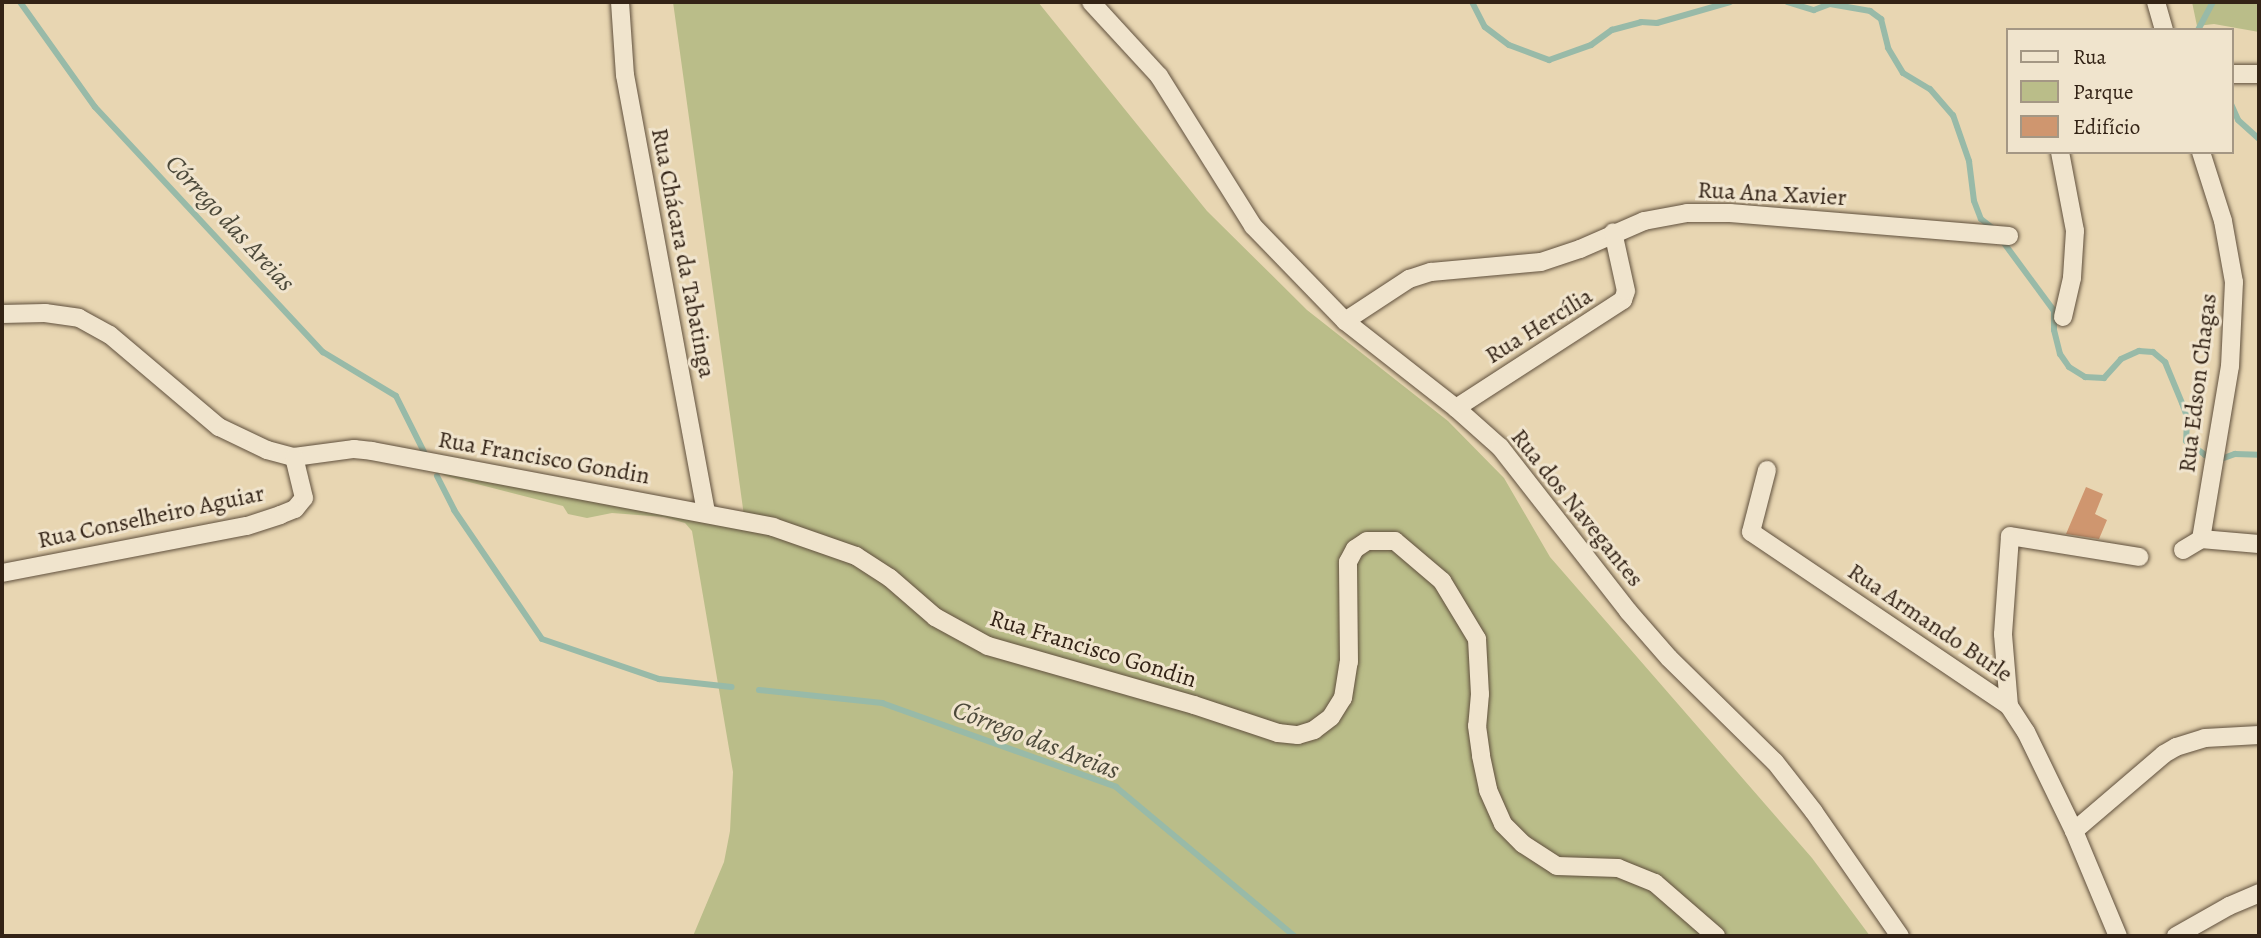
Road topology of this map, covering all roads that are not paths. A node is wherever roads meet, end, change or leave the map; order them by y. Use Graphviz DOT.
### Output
graph roads {
  1 [pos="620,2"];
  2 [pos="1091,2"];
  3 [pos="2156,2"];
  4 [pos="2163,28"];
  5 [pos="2233,74"];
  6 [pos="2259,74"];
  7 [pos="2060,154"];
  8 [pos="2202,154"];
  9 [pos="1614,232"];
  10 [pos="2003,235"];
  11 [pos="2,314"];
  12 [pos="2063,317"];
  13 [pos="1345,321"];
  14 [pos="1456,408"];
  15 [pos="294,457"];
  16 [pos="1768,470"];
  17 [pos="706,512"];
  18 [pos="2201,538"];
  19 [pos="2259,544"];
  20 [pos="2183,550"];
  21 [pos="2139,557"];
  22 [pos="2,573"];
  23 [pos="2009,706"];
  24 [pos="2259,735"];
  25 [pos="2074,831"];
  26 [pos="2259,893"];
  27 [pos="1716,936"];
  28 [pos="1900,936"];
  29 [pos="2118,936"];
  30 [pos="2176,936"];
  1 -- 17 [label="street, Rua Chácara da Tabatinga"];
  2 -- 13 [label="street, Rua dos Navegantes"];
  3 -- 4 [label="street"];
  5 -- 6 [label="street"];
  7 -- 12 [label="street"];
  8 -- 18 [label="street, Rua Edson Chagas"];
  9 -- 10 [label="street, Rua Ana Xavier"];
  9 -- 13 [label="street, Rua Ana Xavier"];
  9 -- 14 [label="street, Rua Hercília"];
  11 -- 15 [label="street, Rua Francisco Gondin"];
  13 -- 14 [label="street, Rua dos Navegantes"];
  14 -- 28 [label="street, Rua dos Navegantes"];
  15 -- 17 [label="street, Rua Francisco Gondin"];
  15 -- 22 [label="street, Rua Conselheiro Aguiar"];
  16 -- 23 [label="street, Rua Armando Burle"];
  17 -- 27 [label="street, Rua Francisco Gondin"];
  18 -- 19 [label="street"];
  18 -- 20 [label="street"];
  21 -- 23 [label="street"];
  23 -- 25 [label="street, Rua Armando Burle"];
  24 -- 25 [label="street"];
  25 -- 29 [label="street, Rua Armando Burle"];
  26 -- 30 [label="street"];
}
